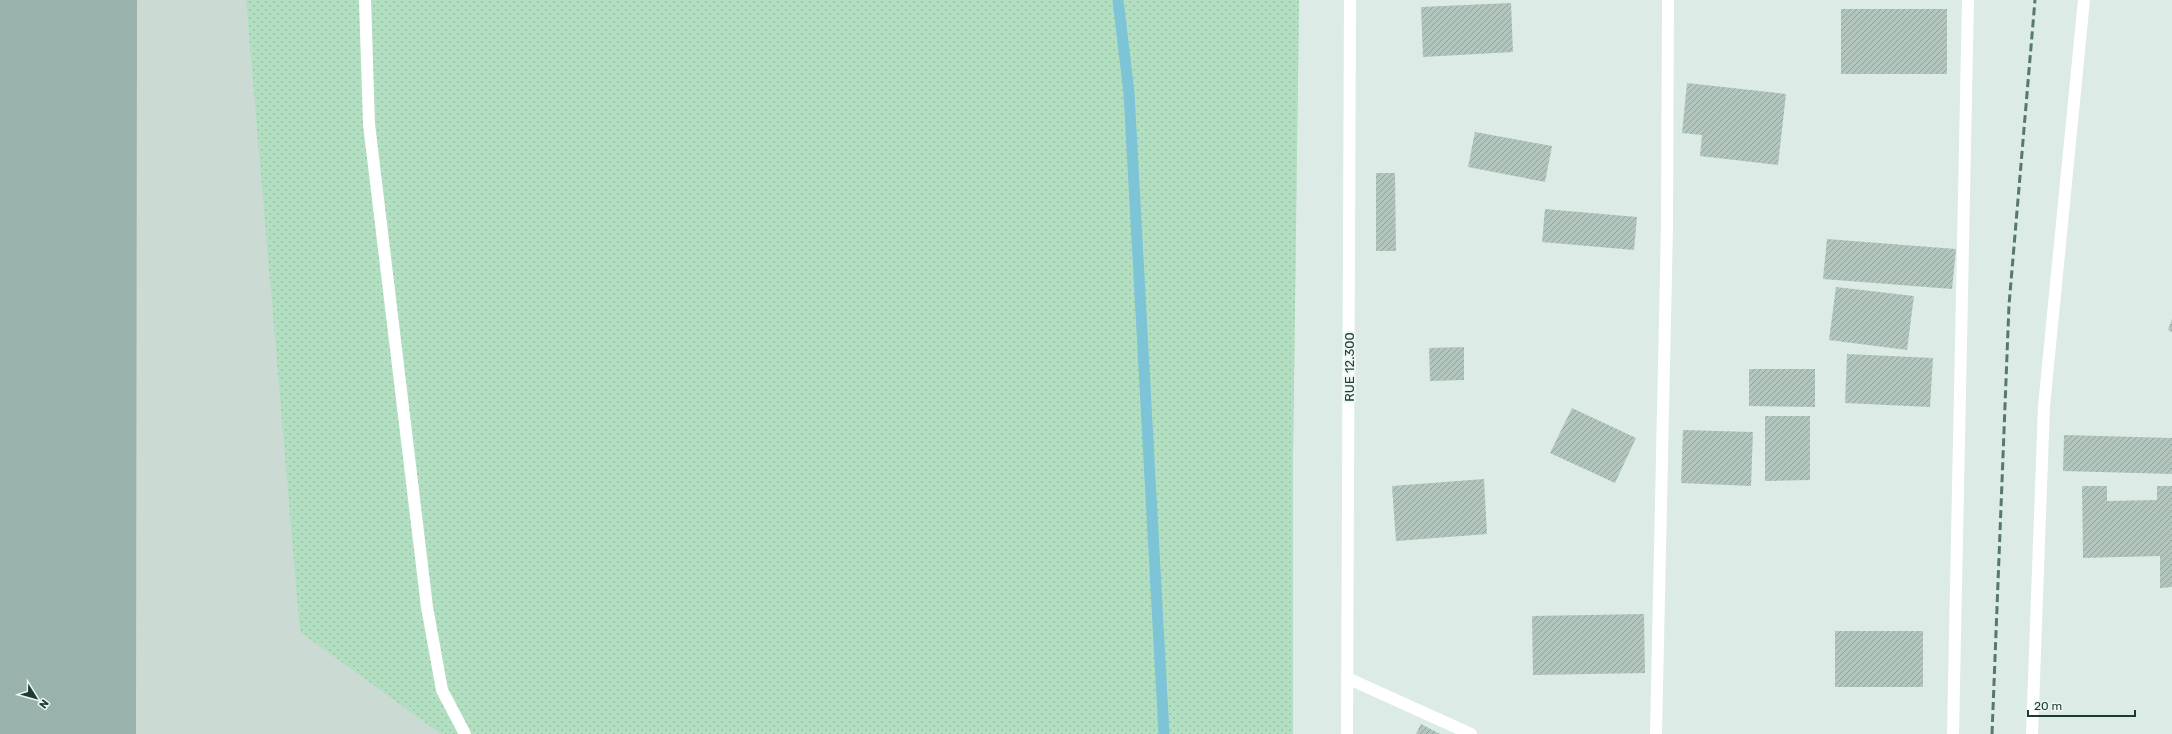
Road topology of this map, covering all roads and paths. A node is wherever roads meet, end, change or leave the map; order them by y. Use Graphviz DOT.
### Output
graph roads {
  1 [pos="365,0"];
  2 [pos="1350,0"];
  3 [pos="1668,0"];
  4 [pos="1968,0"];
  5 [pos="2084,0"];
  6 [pos="1347,678"];
  7 [pos="465,734"];
  8 [pos="1347,734"];
  9 [pos="1471,734"];
  10 [pos="1656,734"];
  11 [pos="1953,734"];
  12 [pos="2032,734"];
  1 -- 7 [label="street"];
  2 -- 6 [label="street, RUE 12.300"];
  3 -- 10 [label="street"];
  4 -- 11 [label="street"];
  5 -- 12 [label="street"];
  6 -- 8 [label="street, RUE 12.300"];
  6 -- 9 [label="street"];
}
